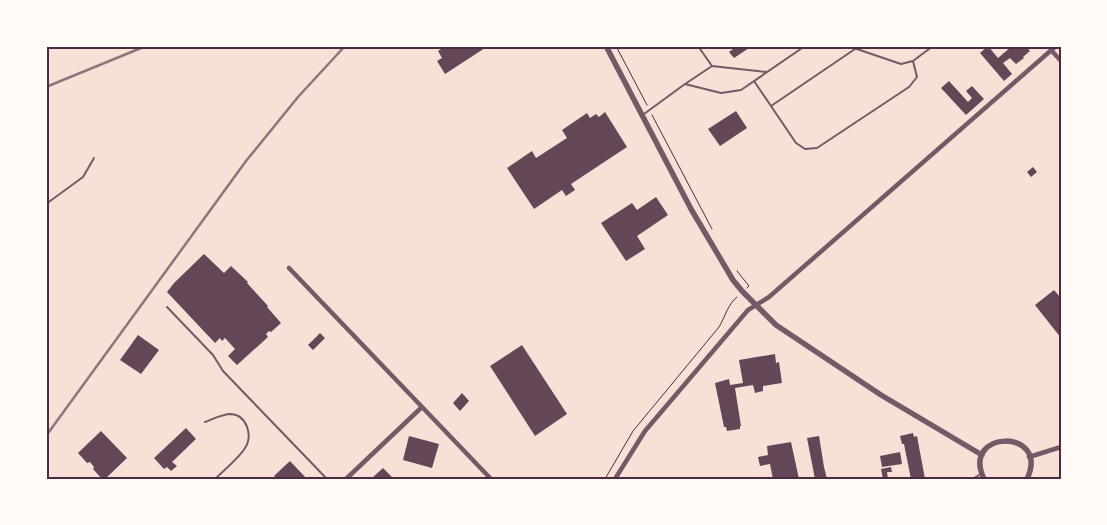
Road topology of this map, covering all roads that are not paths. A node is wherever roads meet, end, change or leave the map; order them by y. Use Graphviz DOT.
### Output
graph roads {
  1 [pos="606,46"];
  2 [pos="698,46"];
  3 [pos="805,46"];
  4 [pos="848,46"];
  5 [pos="933,46"];
  6 [pos="1056,46"];
  7 [pos="855,49"];
  8 [pos="1051,50"];
  9 [pos="914,61"];
  10 [pos="1061,61"];
  11 [pos="712,66"];
  12 [pos="767,72"];
  13 [pos="754,81"];
  14 [pos="685,84"];
  15 [pos="771,106"];
  16 [pos="642,116"];
  17 [pos="94,158"];
  18 [pos="46,204"];
  19 [pos="289,268"];
  20 [pos="756,305"];
  21 [pos="167,307"];
  22 [pos="422,407"];
  23 [pos="205,422"];
  24 [pos="1061,448"];
  25 [pos="982,455"];
  26 [pos="1030,457"];
  27 [pos="983,476"];
  28 [pos="215,479"];
  29 [pos="327,479"];
  30 [pos="346,479"];
  31 [pos="491,479"];
  32 [pos="615,479"];
  33 [pos="972,479"];
  34 [pos="1027,479"];
  1 -- 16 [label="street"];
  2 -- 11 [label="lane"];
  3 -- 12 [label="lane"];
  4 -- 7 [label="lane"];
  5 -- 9 [label="lane"];
  6 -- 8 [label="street"];
  7 -- 9 [label="lane"];
  7 -- 15 [label="lane"];
  8 -- 10 [label="street"];
  8 -- 20 [label="street"];
  9 -- 15 [label="lane"];
  11 -- 12 [label="lane"];
  11 -- 14 [label="lane"];
  12 -- 13 [label="lane"];
  13 -- 14 [label="lane"];
  13 -- 15 [label="lane"];
  14 -- 16 [label="lane"];
  16 -- 20 [label="street"];
  17 -- 18 [label="lane"];
  19 -- 22 [label="street"];
  20 -- 25 [label="street"];
  20 -- 32 [label="street"];
  21 -- 29 [label="lane"];
  22 -- 30 [label="street"];
  22 -- 31 [label="street"];
  23 -- 28 [label="lane"];
  24 -- 26 [label="street"];
  25 -- 26 [label="street"];
  25 -- 27 [label="street"];
  26 -- 34 [label="street"];
  27 -- 33 [label="lane"];
}
